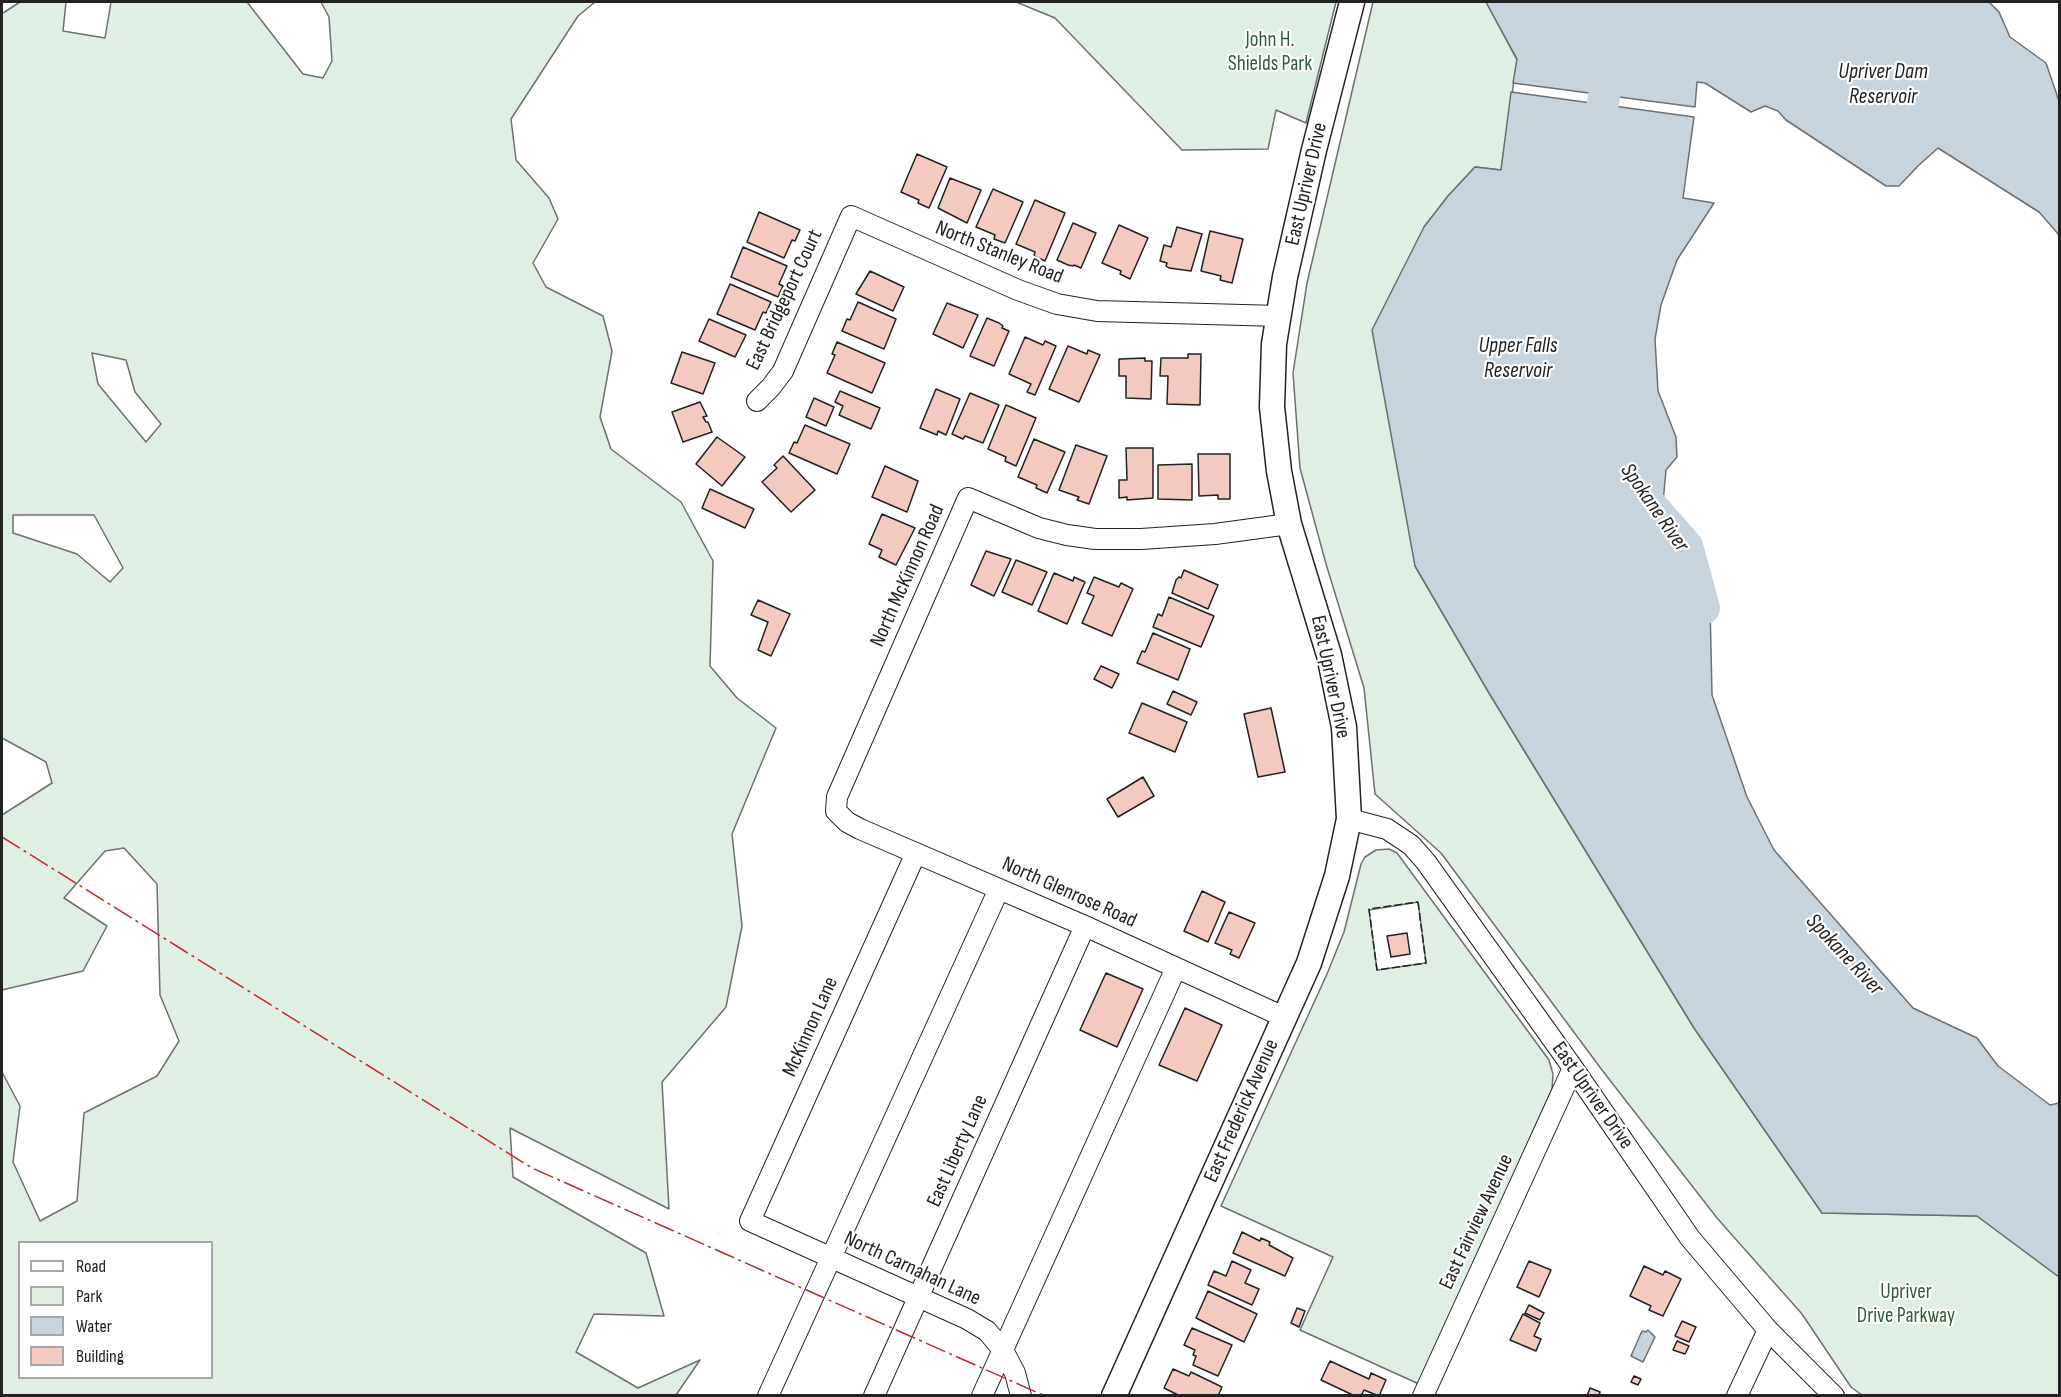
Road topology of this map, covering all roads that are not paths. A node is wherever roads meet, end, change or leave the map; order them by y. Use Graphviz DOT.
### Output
graph roads {
  1 [pos="1352,2"];
  2 [pos="851,216"];
  3 [pos="1279,316"];
  4 [pos="757,401"];
  5 [pos="1289,524"];
  6 [pos="836,811"];
  7 [pos="1349,819"];
  8 [pos="916,853"];
  9 [pos="999,889"];
  10 [pos="1085,926"];
  11 [pos="1176,968"];
  12 [pos="1284,1017"];
  13 [pos="1574,1068"];
  14 [pos="750,1221"];
  15 [pos="831,1258"];
  16 [pos="918,1298"];
  17 [pos="1768,1330"];
  18 [pos="1003,1350"];
  19 [pos="768,1395"];
  20 [pos="874,1395"];
  21 [pos="982,1395"];
  22 [pos="1022,1395"];
  23 [pos="1114,1395"];
  24 [pos="1423,1395"];
  25 [pos="1737,1395"];
  26 [pos="1834,1395"];
  1 -- 3 [label="main road, East Upriver Drive"];
  2 -- 3 [label="street, North Stanley Road"];
  2 -- 4 [label="street, East Bridgeport Court"];
  3 -- 5 [label="main road, East Upriver Drive"];
  5 -- 6 [label="street, North McKinnon Road"];
  5 -- 7 [label="main road, East Upriver Drive"];
  6 -- 8 [label="street, North Glenrose Road"];
  7 -- 12 [label="main road, East Frederick Avenue"];
  7 -- 13 [label="street, East Upriver Drive"];
  8 -- 9 [label="street, North Glenrose Road"];
  8 -- 14 [label="street, McKinnon Lane"];
  9 -- 10 [label="street, North Glenrose Road"];
  9 -- 15 [label="street"];
  10 -- 11 [label="street, North Glenrose Road"];
  10 -- 16 [label="street, East Liberty Lane"];
  11 -- 12 [label="street, North Glenrose Road"];
  11 -- 18 [label="street"];
  12 -- 23 [label="main road, East Frederick Avenue"];
  13 -- 17 [label="street, East Upriver Drive"];
  13 -- 24 [label="street, East Fairview Avenue"];
  14 -- 15 [label="street, North Carnahan Lane"];
  15 -- 16 [label="street, North Carnahan Lane"];
  15 -- 19 [label="street"];
  16 -- 18 [label="street, North Carnahan Lane"];
  16 -- 20 [label="street, East Liberty Lane"];
  17 -- 25 [label="street"];
  17 -- 26 [label="street, East Upriver Drive"];
  18 -- 21 [label="street"];
  18 -- 22 [label="street, North Carnahan Lane"];
}
